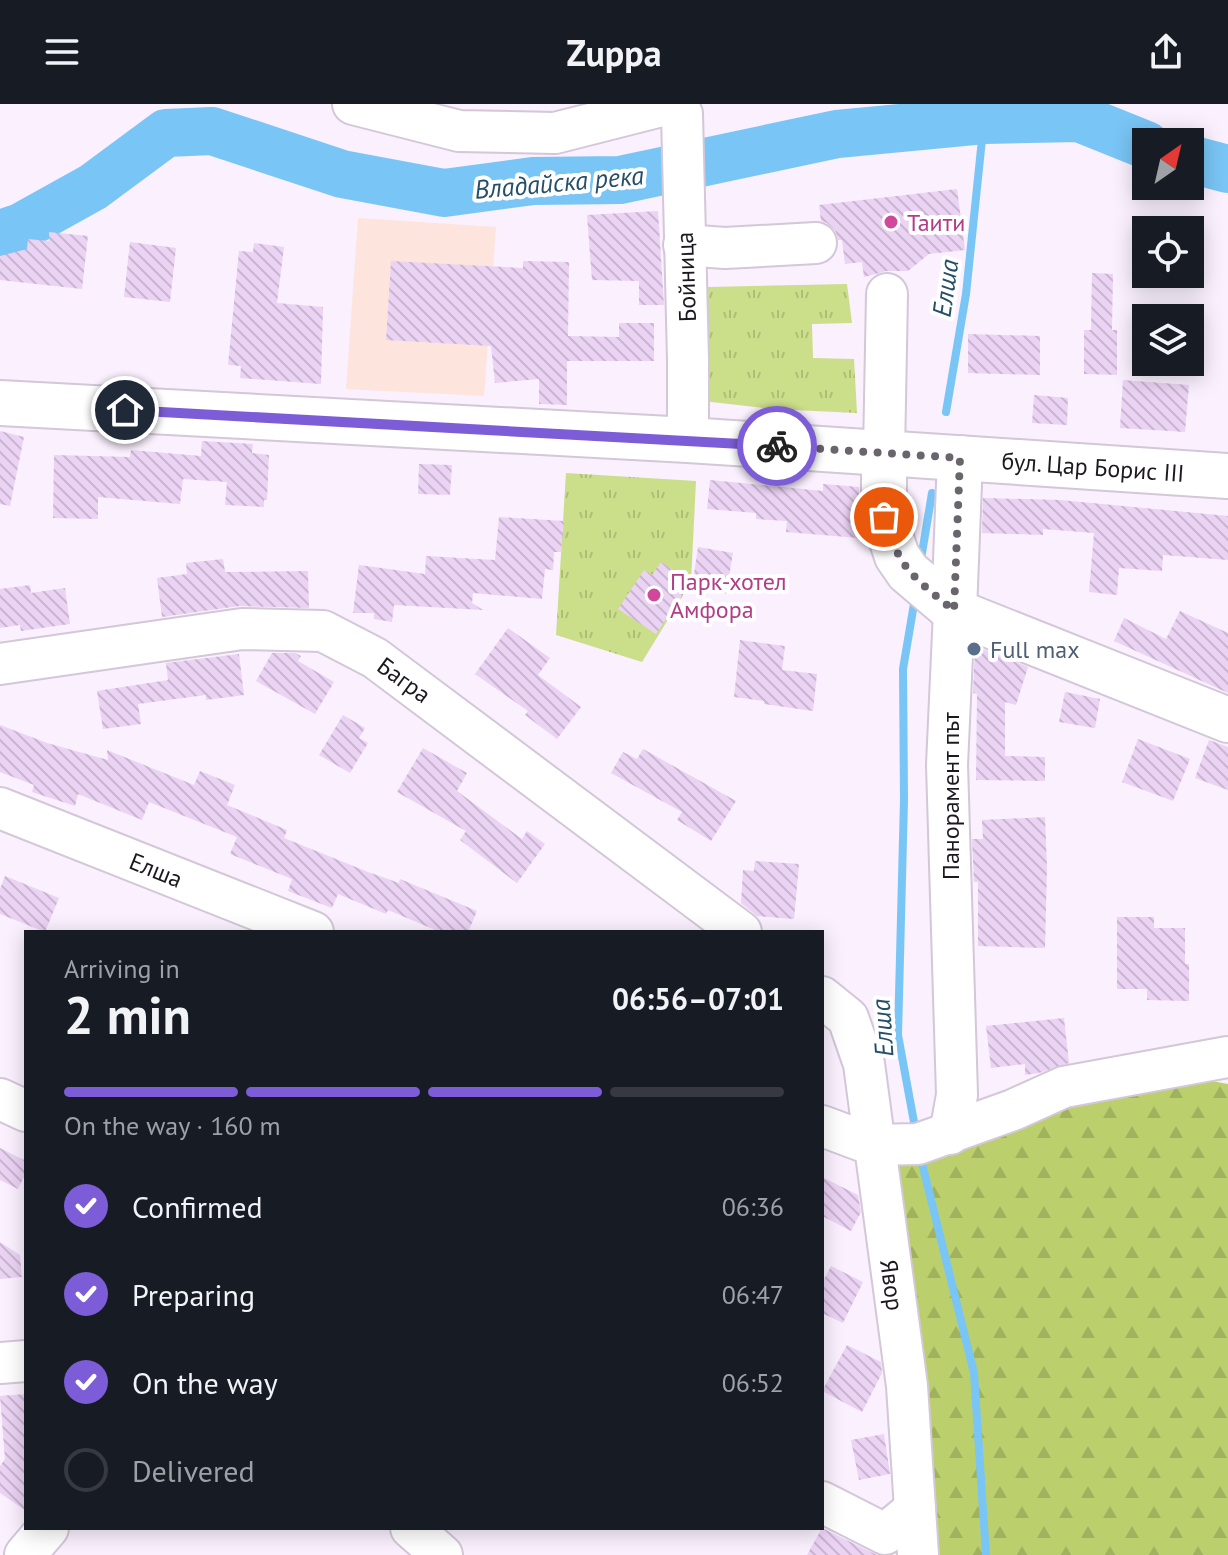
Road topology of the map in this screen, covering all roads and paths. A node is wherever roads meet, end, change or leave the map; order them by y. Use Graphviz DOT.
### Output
graph roads {
  1 [pos="353,104"];
  2 [pos="674,107"];
  3 [pos="684,229"];
  4 [pos="816,243"];
  5 [pos="725,248"];
  6 [pos="887,294"];
  7 [pos="686,304"];
  8 [pos="0,403"];
  9 [pos="688,440"];
  10 [pos="884,453"];
  11 [pos="960,458"];
  12 [pos="1228,476"];
  13 [pos="930,590"];
  14 [pos="0,664"];
  15 [pos="1228,720"];
  16 [pos="0,808"];
  17 [pos="308,930"];
  18 [pos="738,930"];
  19 [pos="835,1008"];
  20 [pos="1228,1057"];
  21 [pos="0,1099"];
  22 [pos="24,1110"];
  23 [pos="824,1127"];
  24 [pos="950,1134"];
  25 [pos="873,1145"];
  26 [pos="24,1361"];
  27 [pos="0,1363"];
  28 [pos="824,1503"];
  29 [pos="915,1509"];
  30 [pos="46,1530"];
  31 [pos="413,1530"];
  32 [pos="25,1555"];
  33 [pos="442,1555"];
  34 [pos="918,1555"];
  1 -- 2 [label="street"];
  2 -- 3 [label="street, Бойница"];
  3 -- 5 [label="street"];
  3 -- 7 [label="street, Бойница"];
  4 -- 5 [label="street"];
  5 -- 7 [label="street"];
  6 -- 10 [label="street"];
  7 -- 9 [label="street, Бойница"];
  8 -- 9 [label="main road, бул. Цар Борис III"];
  9 -- 10 [label="main road, бул. Цар Борис III"];
  10 -- 11 [label="main road, бул. Цар Борис III"];
  10 -- 13 [label="main road"];
  11 -- 12 [label="main road, бул. Цар Борис III"];
  11 -- 13 [label="main road, Панорамент път"];
  13 -- 15 [label="main road"];
  13 -- 24 [label="street, Панорамент път"];
  14 -- 18 [label="street, Багра"];
  16 -- 17 [label="street, Елша"];
  19 -- 25 [label="street, Явор"];
  20 -- 24 [label="street"];
  21 -- 22 [label="street"];
  23 -- 25 [label="street"];
  24 -- 25 [label="street"];
  25 -- 29 [label="street, Явор"];
  26 -- 27 [label="street"];
  28 -- 29 [label="street"];
  29 -- 34 [label="street, Явор"];
  30 -- 32 [label="street"];
  31 -- 33 [label="street"];
}
